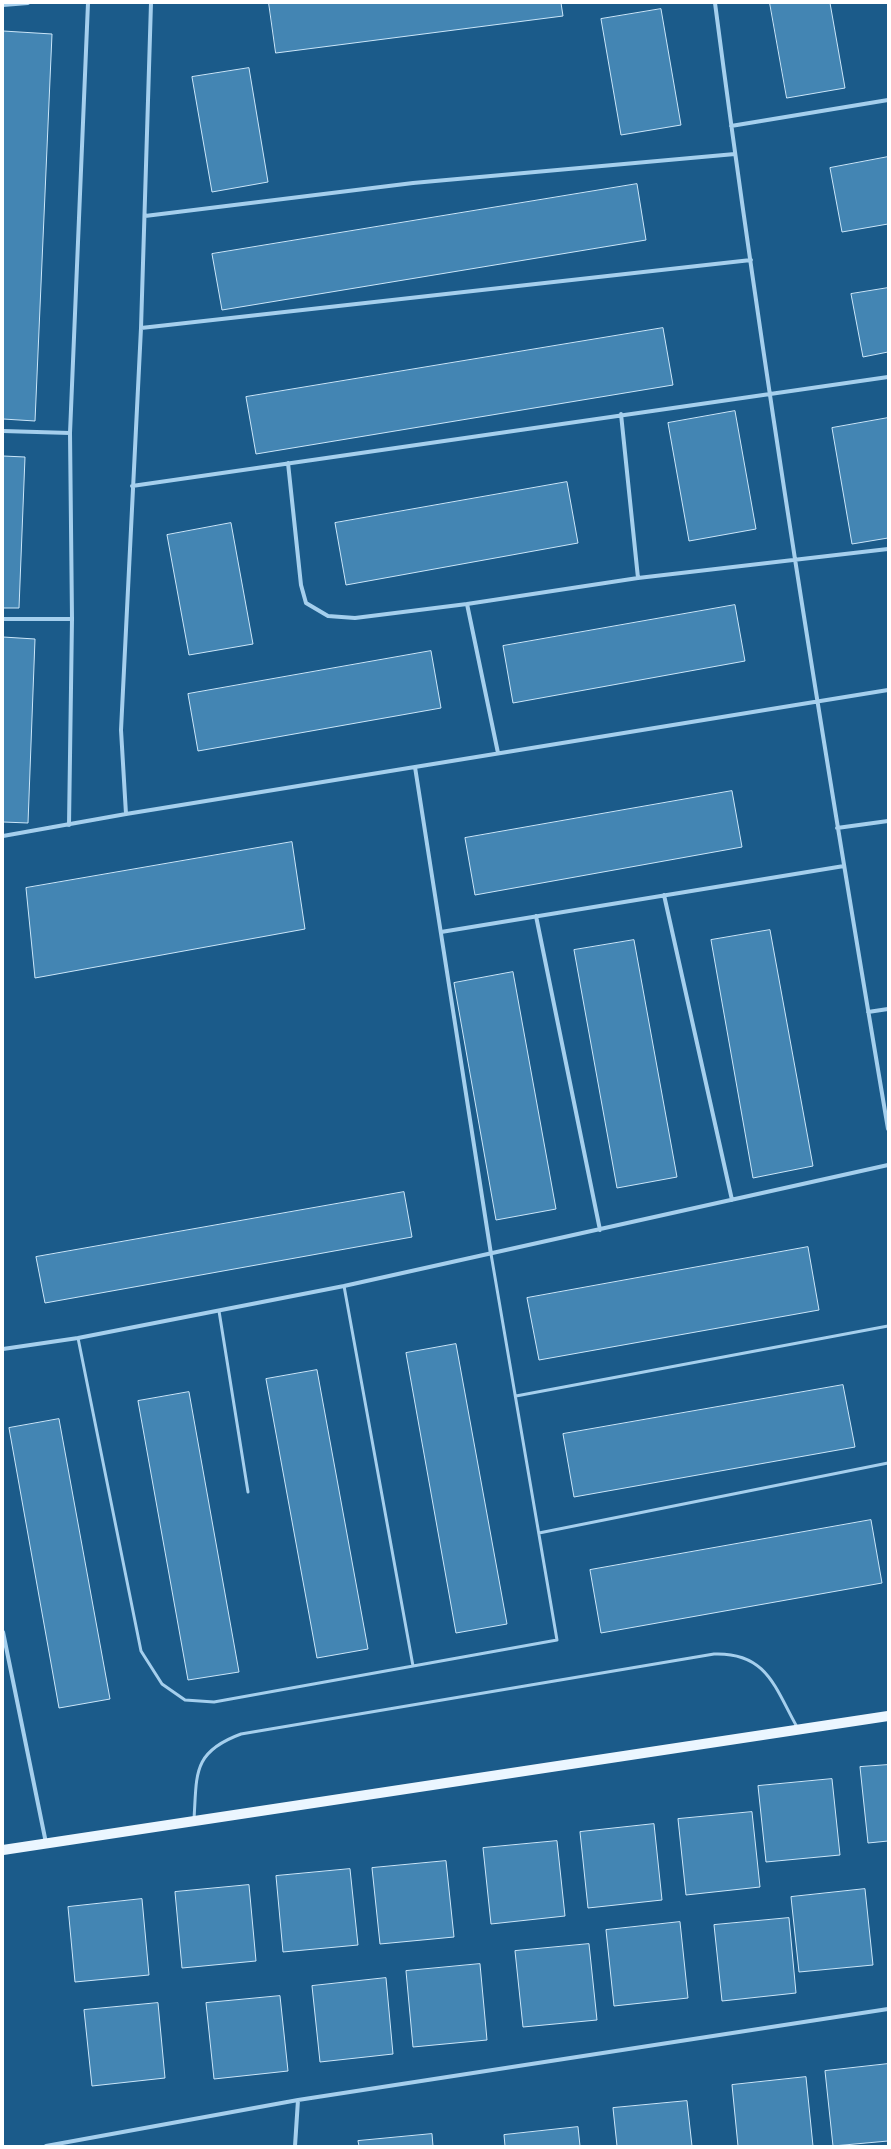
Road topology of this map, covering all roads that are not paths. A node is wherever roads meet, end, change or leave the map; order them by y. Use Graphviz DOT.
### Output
graph roads {
  1 [pos="28,3"];
  2 [pos="88,3"];
  3 [pos="151,3"];
  4 [pos="715,3"];
  5 [pos="3,5"];
  6 [pos="888,100"];
  7 [pos="731,126"];
  8 [pos="734,154"];
  9 [pos="145,216"];
  10 [pos="751,260"];
  11 [pos="141,328"];
  12 [pos="888,377"];
  13 [pos="770,392"];
  14 [pos="622,414"];
  15 [pos="3,431"];
  16 [pos="70,433"];
  17 [pos="288,463"];
  18 [pos="132,486"];
  19 [pos="888,549"];
  20 [pos="796,561"];
  21 [pos="638,578"];
  22 [pos="467,604"];
  23 [pos="3,618"];
  24 [pos="72,619"];
  25 [pos="888,690"];
  26 [pos="816,702"];
  27 [pos="498,754"];
  28 [pos="415,767"];
  29 [pos="126,814"];
  30 [pos="888,821"];
  31 [pos="69,826"];
  32 [pos="837,828"];
  33 [pos="3,836"];
  34 [pos="844,866"];
  35 [pos="664,895"];
  36 [pos="536,916"];
  37 [pos="441,932"];
  38 [pos="888,1009"];
  39 [pos="868,1012"];
  40 [pos="888,1129"];
  41 [pos="888,1165"];
  42 [pos="732,1200"];
  43 [pos="600,1230"];
  44 [pos="491,1254"];
  45 [pos="344,1286"];
  46 [pos="219,1311"];
  47 [pos="888,1326"];
  48 [pos="78,1338"];
  49 [pos="3,1350"];
  50 [pos="516,1396"];
  51 [pos="888,1463"];
  52 [pos="248,1492"];
  53 [pos="539,1533"];
  54 [pos="3,1632"];
  55 [pos="413,1666"];
  56 [pos="888,1716"];
  57 [pos="799,1730"];
  58 [pos="194,1822"];
  59 [pos="46,1844"];
  60 [pos="3,1850"];
  61 [pos="888,2008"];
  62 [pos="298,2100"];
  63 [pos="46,2146"];
  64 [pos="295,2146"];
  1 -- 5 [label="street"];
  2 -- 16 [label="street"];
  3 -- 9 [label="street"];
  4 -- 7 [label="street"];
  6 -- 7 [label="street"];
  7 -- 8 [label="street"];
  8 -- 9 [label="street"];
  8 -- 10 [label="street"];
  9 -- 11 [label="street"];
  10 -- 11 [label="street"];
  10 -- 13 [label="street"];
  11 -- 18 [label="street"];
  12 -- 13 [label="street"];
  13 -- 14 [label="street"];
  13 -- 20 [label="street"];
  14 -- 17 [label="street"];
  14 -- 21 [label="street"];
  15 -- 16 [label="street"];
  16 -- 24 [label="street"];
  17 -- 18 [label="street"];
  17 -- 22 [label="street"];
  18 -- 29 [label="street"];
  19 -- 20 [label="street"];
  20 -- 21 [label="street"];
  20 -- 26 [label="street"];
  21 -- 22 [label="street"];
  22 -- 27 [label="street"];
  23 -- 24 [label="street"];
  24 -- 31 [label="street"];
  25 -- 26 [label="street"];
  26 -- 27 [label="street"];
  26 -- 32 [label="street"];
  27 -- 28 [label="street"];
  28 -- 29 [label="street"];
  28 -- 37 [label="street"];
  29 -- 31 [label="street"];
  30 -- 32 [label="street"];
  31 -- 33 [label="street"];
  32 -- 34 [label="street"];
  34 -- 35 [label="street"];
  34 -- 39 [label="street"];
  35 -- 36 [label="street"];
  35 -- 42 [label="street"];
  36 -- 37 [label="street"];
  36 -- 43 [label="street"];
  37 -- 44 [label="street"];
  38 -- 39 [label="street"];
  39 -- 40 [label="street"];
  41 -- 42 [label="street"];
  42 -- 43 [label="street"];
  43 -- 44 [label="street"];
  44 -- 45 [label="street"];
  44 -- 50 [label="lane"];
  45 -- 46 [label="street"];
  45 -- 55 [label="lane"];
  46 -- 48 [label="street"];
  46 -- 52 [label="lane"];
  47 -- 50 [label="lane"];
  48 -- 49 [label="street"];
  48 -- 55 [label="lane"];
  50 -- 53 [label="lane"];
  51 -- 53 [label="lane"];
  53 -- 55 [label="lane"];
  54 -- 59 [label="street"];
  56 -- 57 [label="main road"];
  57 -- 58 [label="main road"];
  57 -- 58 [label="lane"];
  58 -- 59 [label="main road"];
  59 -- 60 [label="main road"];
  61 -- 62 [label="street"];
  62 -- 63 [label="street"];
  62 -- 64 [label="street"];
}
